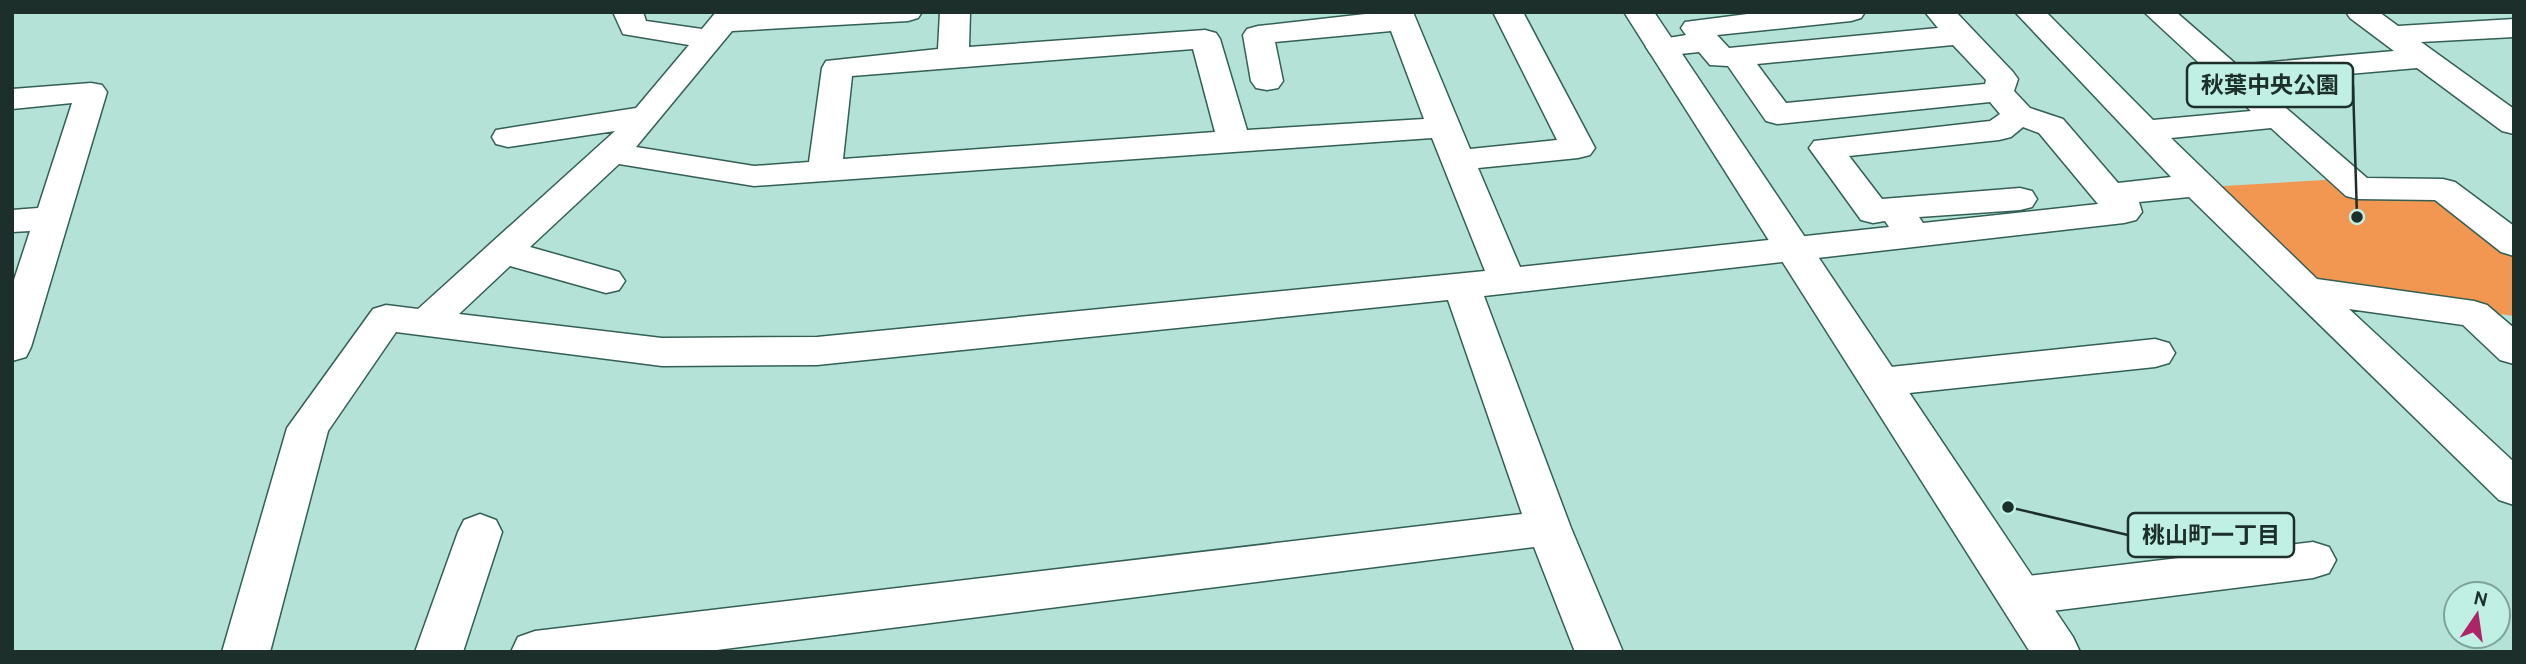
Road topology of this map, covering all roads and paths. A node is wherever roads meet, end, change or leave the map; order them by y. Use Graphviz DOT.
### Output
graph roads {
  1 [pos="628,12"];
  2 [pos="908,12"];
  3 [pos="955,12"];
  4 [pos="1206,12"];
  5 [pos="1508,12"];
  6 [pos="1639,12"];
  7 [pos="1851,12"];
  8 [pos="2029,12"];
  9 [pos="2158,12"];
  10 [pos="2360,12"];
  11 [pos="1400,17"];
  12 [pos="1308,21"];
  13 [pos="1252,24"];
  14 [pos="1950,24"];
  15 [pos="722,25"];
  16 [pos="2514,28"];
  17 [pos="2392,35"];
  18 [pos="1707,42"];
  19 [pos="1661,47"];
  20 [pos="964,56"];
  21 [pos="1737,57"];
  22 [pos="2423,58"];
  23 [pos="2229,75"];
  24 [pos="1268,81"];
  25 [pos="12,99"];
  26 [pos="2008,103"];
  27 [pos="646,116"];
  28 [pos="2278,118"];
  29 [pos="2514,124"];
  30 [pos="1444,127"];
  31 [pos="2146,131"];
  32 [pos="508,137"];
  33 [pos="1234,141"];
  34 [pos="612,153"];
  35 [pos="1458,160"];
  36 [pos="825,171"];
  37 [pos="2095,178"];
  38 [pos="2198,185"];
  39 [pos="1894,208"];
  40 [pos="2124,212"];
  41 [pos="52,218"];
  42 [pos="12,221"];
  43 [pos="2508,235"];
  44 [pos="1914,236"];
  45 [pos="1793,249"];
  46 [pos="504,252"];
  47 [pos="606,281"];
  48 [pos="1507,281"];
  49 [pos="1462,286"];
  50 [pos="2309,290"];
  51 [pos="2474,314"];
  52 [pos="2514,320"];
  53 [pos="427,321"];
  54 [pos="12,347"];
  55 [pos="2514,350"];
  56 [pos="2155,353"];
  57 [pos="1881,382"];
  58 [pos="2514,488"];
  59 [pos="1549,528"];
  60 [pos="480,531"];
  61 [pos="2313,559"];
  62 [pos="2020,596"];
  63 [pos="246,652"];
  64 [pos="439,652"];
  65 [pos="536,652"];
  66 [pos="1599,652"];
  67 [pos="2056,652"];
  1 -- 15 [label="street"];
  2 -- 15 [label="street"];
  3 -- 20 [label="street"];
  4 -- 20 [label="street"];
  5 -- 35 [label="street"];
  6 -- 19 [label="street"];
  7 -- 18 [label="street"];
  8 -- 31 [label="street"];
  9 -- 23 [label="street"];
  10 -- 17 [label="street"];
  11 -- 12 [label="street"];
  11 -- 30 [label="street"];
  12 -- 13 [label="street"];
  13 -- 24 [label="street"];
  14 -- 21 [label="street"];
  14 -- 26 [label="street"];
  15 -- 27 [label="street"];
  16 -- 17 [label="street"];
  17 -- 22 [label="street"];
  18 -- 19 [label="street"];
  18 -- 21 [label="street"];
  19 -- 45 [label="street"];
  20 -- 33 [label="street"];
  20 -- 36 [label="street"];
  21 -- 26 [label="street"];
  22 -- 23 [label="street"];
  22 -- 29 [label="street"];
  23 -- 28 [label="street"];
  25 -- 41 [label="street"];
  26 -- 37 [label="street"];
  26 -- 39 [label="street"];
  27 -- 32 [label="street"];
  27 -- 34 [label="street"];
  28 -- 31 [label="street"];
  28 -- 43 [label="street"];
  30 -- 33 [label="street"];
  30 -- 35 [label="street"];
  31 -- 38 [label="street"];
  33 -- 36 [label="street"];
  34 -- 36 [label="street"];
  34 -- 46 [label="street"];
  35 -- 48 [label="street"];
  37 -- 39 [label="street"];
  37 -- 40 [label="street"];
  38 -- 40 [label="street"];
  38 -- 50 [label="street"];
  39 -- 44 [label="street"];
  40 -- 44 [label="street"];
  41 -- 42 [label="street"];
  41 -- 54 [label="street"];
  44 -- 45 [label="street"];
  45 -- 48 [label="street"];
  45 -- 57 [label="street"];
  46 -- 47 [label="street"];
  46 -- 53 [label="street"];
  48 -- 49 [label="street"];
  49 -- 53 [label="street"];
  49 -- 59 [label="street"];
  50 -- 51 [label="street"];
  50 -- 58 [label="street"];
  51 -- 52 [label="street"];
  51 -- 55 [label="street"];
  53 -- 63 [label="street"];
  56 -- 57 [label="street"];
  57 -- 62 [label="street"];
  59 -- 65 [label="street"];
  59 -- 66 [label="street"];
  60 -- 64 [label="street"];
  61 -- 62 [label="street"];
  62 -- 67 [label="street"];
}
